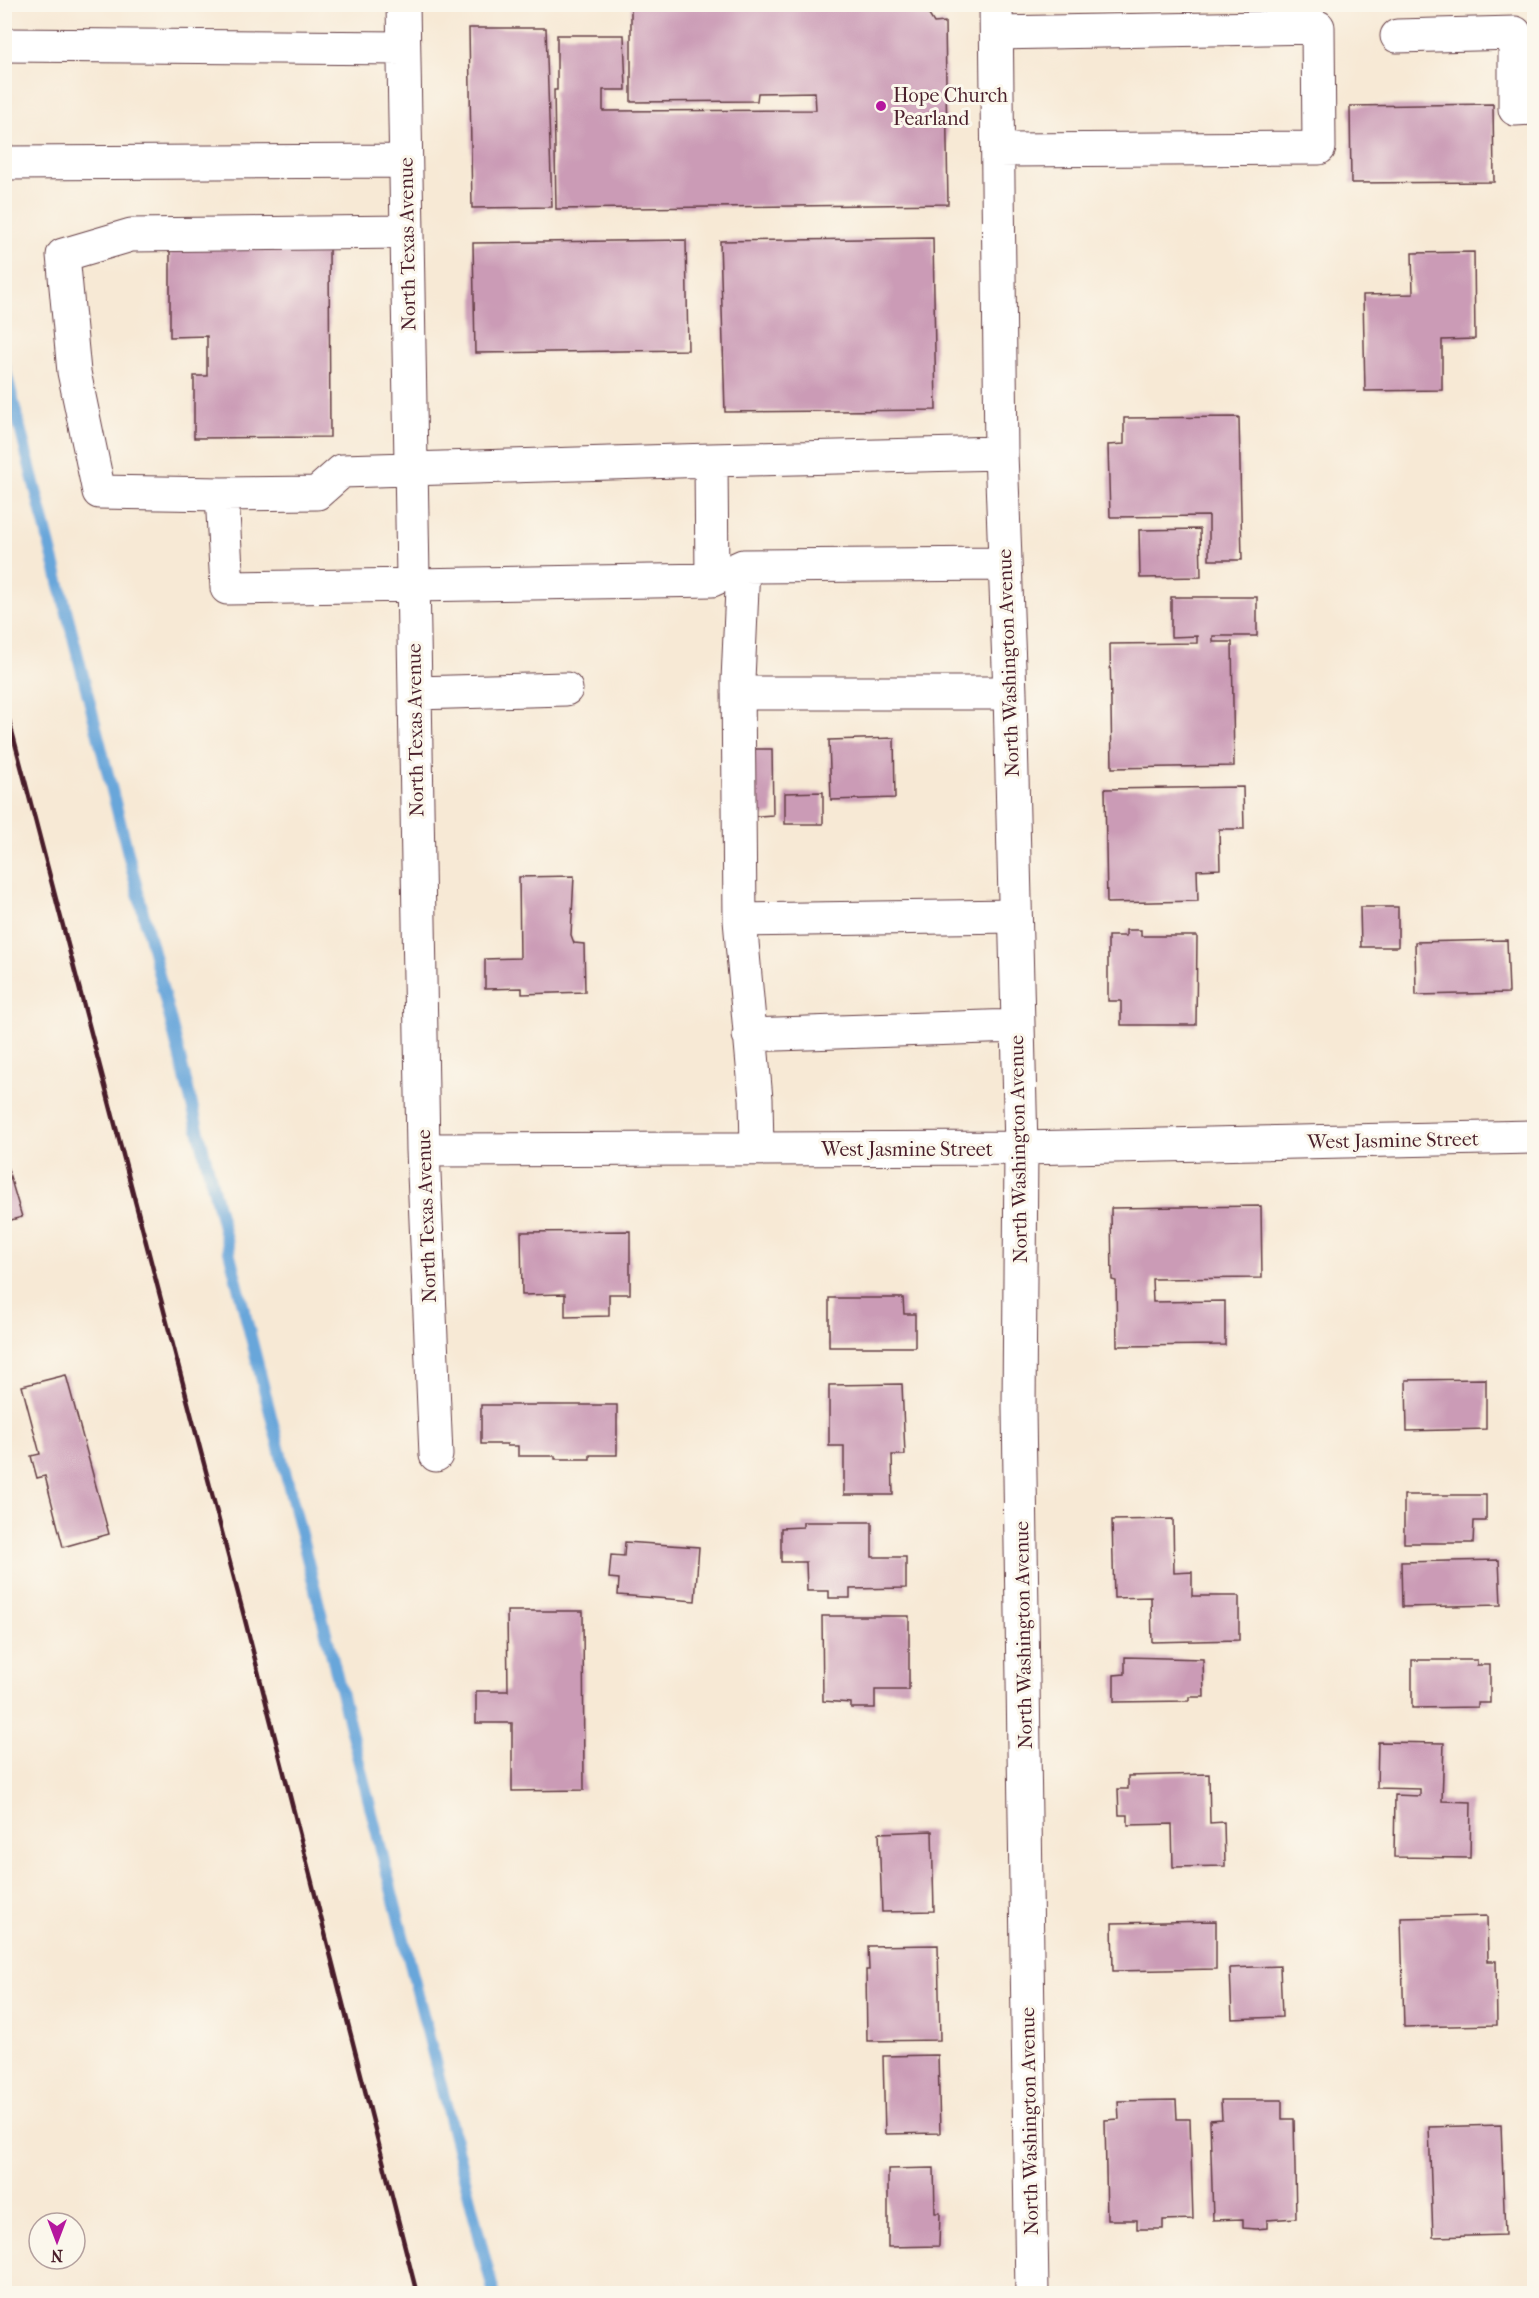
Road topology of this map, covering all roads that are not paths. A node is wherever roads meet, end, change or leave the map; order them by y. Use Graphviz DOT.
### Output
graph roads {
  1 [pos="403,4"];
  2 [pos="997,19"];
  3 [pos="1397,36"];
  4 [pos="4,45"];
  5 [pos="403,48"];
  6 [pos="1534,108"];
  7 [pos="998,150"];
  8 [pos="405,161"];
  9 [pos="4,163"];
  10 [pos="406,232"];
  11 [pos="1001,453"];
  12 [pos="711,460"];
  13 [pos="411,468"];
  14 [pos="222,495"];
  15 [pos="1005,564"];
  16 [pos="743,566"];
  17 [pos="712,580"];
  18 [pos="412,584"];
  19 [pos="566,689"];
  20 [pos="415,693"];
  21 [pos="738,693"];
  22 [pos="1010,693"];
  23 [pos="1014,916"];
  24 [pos="740,920"];
  25 [pos="1017,1026"];
  26 [pos="749,1035"];
  27 [pos="1534,1137"];
  28 [pos="1021,1148"];
  29 [pos="757,1149"];
  30 [pos="423,1150"];
  31 [pos="436,1455"];
  32 [pos="1032,2294"];
  1 -- 5 [label="street, North Texas Avenue"];
  2 -- 7 [label="street, North Washington Avenue"];
  2 -- 7 [label="street"];
  3 -- 6 [label="street"];
  4 -- 5 [label="street"];
  5 -- 8 [label="street, North Texas Avenue"];
  7 -- 11 [label="street, North Washington Avenue"];
  8 -- 9 [label="street"];
  8 -- 10 [label="street, North Texas Avenue"];
  10 -- 13 [label="street, North Texas Avenue"];
  10 -- 14 [label="street"];
  11 -- 12 [label="street"];
  11 -- 15 [label="street, North Washington Avenue"];
  12 -- 13 [label="street"];
  12 -- 17 [label="street"];
  13 -- 14 [label="street"];
  13 -- 18 [label="street, North Texas Avenue"];
  14 -- 18 [label="street"];
  15 -- 16 [label="street"];
  15 -- 22 [label="street, North Washington Avenue"];
  16 -- 17 [label="street"];
  16 -- 21 [label="street"];
  17 -- 18 [label="street"];
  18 -- 20 [label="street, North Texas Avenue"];
  19 -- 20 [label="street"];
  20 -- 30 [label="street, North Texas Avenue"];
  21 -- 22 [label="street"];
  21 -- 24 [label="street"];
  22 -- 23 [label="street, North Washington Avenue"];
  23 -- 24 [label="street"];
  23 -- 25 [label="street, North Washington Avenue"];
  24 -- 26 [label="street"];
  25 -- 26 [label="street"];
  25 -- 28 [label="street, North Washington Avenue"];
  26 -- 29 [label="street"];
  27 -- 28 [label="street, West Jasmine Street"];
  28 -- 29 [label="street, West Jasmine Street"];
  28 -- 32 [label="street, North Washington Avenue"];
  29 -- 30 [label="street, West Jasmine Street"];
  30 -- 31 [label="street, North Texas Avenue"];
}
